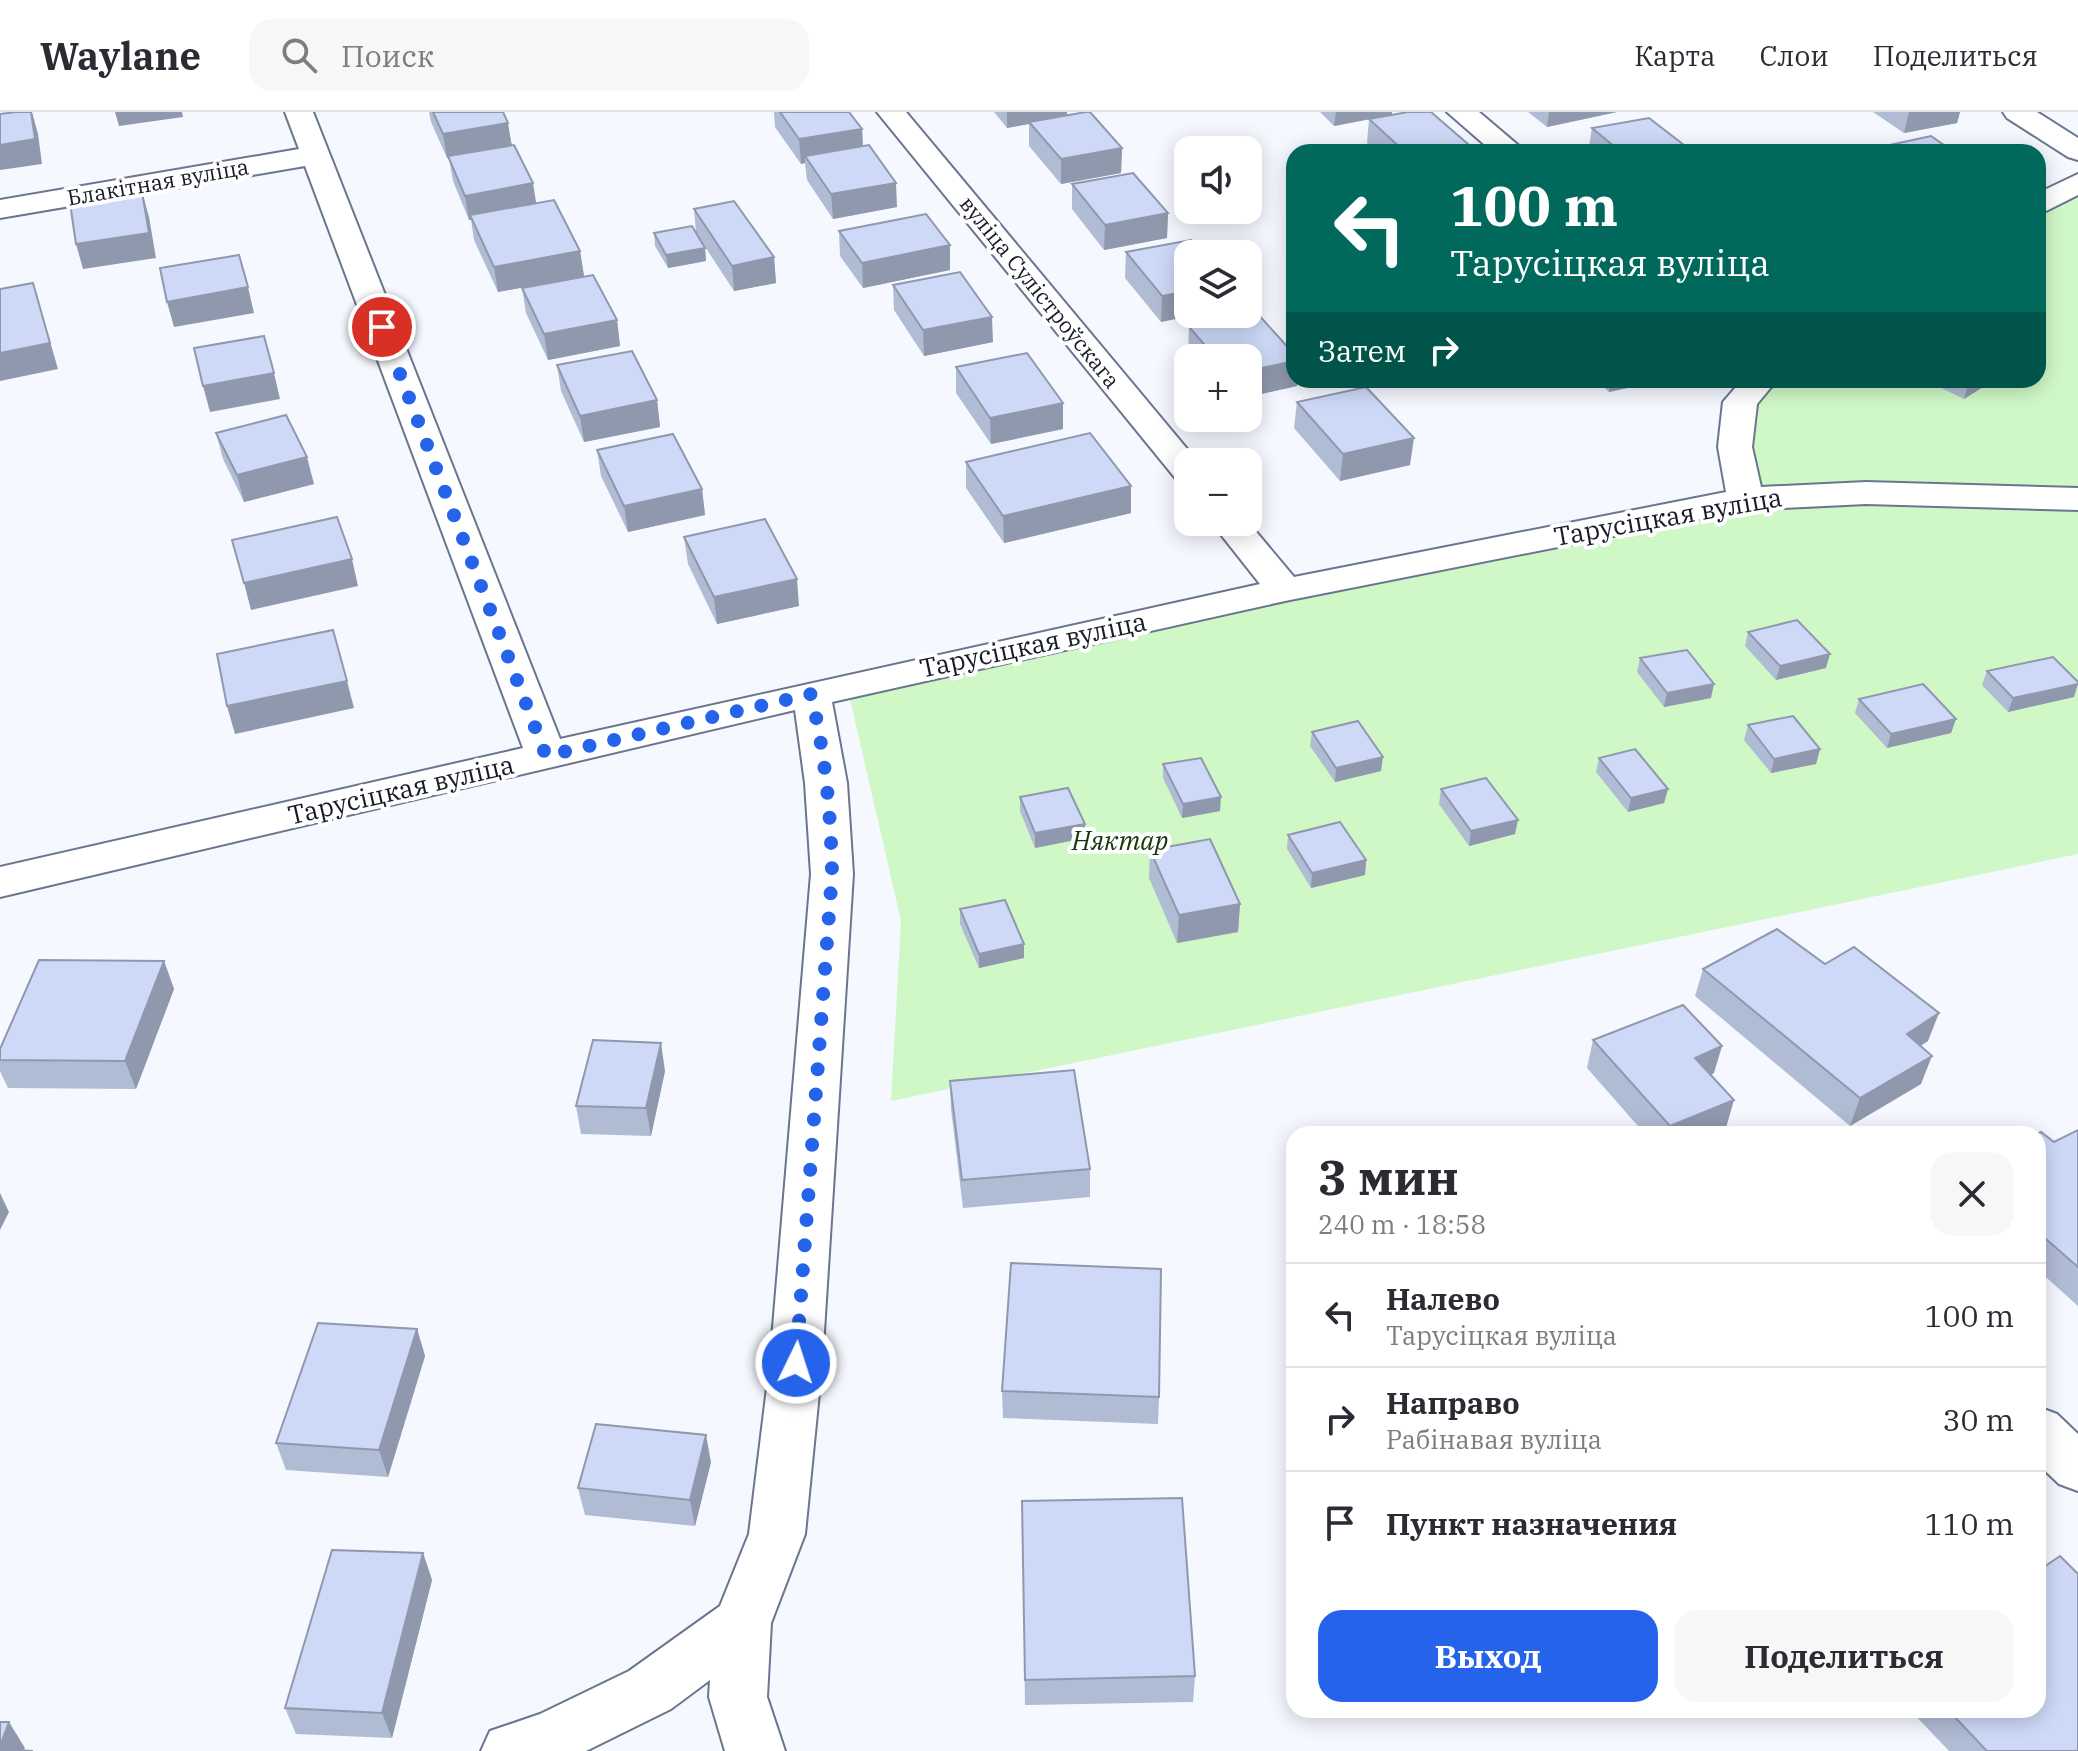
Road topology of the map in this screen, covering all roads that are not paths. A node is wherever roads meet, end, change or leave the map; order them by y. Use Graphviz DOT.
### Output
graph roads {
  1 [pos="299,112"];
  2 [pos="891,112"];
  3 [pos="1461,112"];
  4 [pos="2017,112"];
  5 [pos="1501,144"];
  6 [pos="2078,151"];
  7 [pos="316,155"];
  8 [pos="2078,183"];
  9 [pos="2046,201"];
  10 [pos="0,209"];
  11 [pos="1753,388"];
  12 [pos="1174,455"];
  13 [pos="1745,499"];
  14 [pos="2078,499"];
  15 [pos="1241,536"];
  16 [pos="1285,590"];
  17 [pos="811,694"];
  18 [pos="546,756"];
  19 [pos="0,882"];
  20 [pos="2046,1438"];
  21 [pos="2078,1468"];
  22 [pos="742,1623"];
  23 [pos="511,1751"];
  24 [pos="755,1751"];
  1 -- 7 [label="street"];
  2 -- 12 [label="street, вуліца Сулістроўскага"];
  3 -- 5 [label="street"];
  4 -- 6 [label="street"];
  7 -- 10 [label="street, Блакітная вуліца"];
  7 -- 18 [label="street"];
  8 -- 9 [label="street"];
  11 -- 13 [label="street"];
  13 -- 14 [label="street, Тарусіцкая вуліца"];
  13 -- 16 [label="street, Тарусіцкая вуліца"];
  15 -- 16 [label="street"];
  16 -- 17 [label="street, Тарусіцкая вуліца"];
  17 -- 18 [label="street, Тарусіцкая вуліца"];
  17 -- 22 [label="street"];
  18 -- 19 [label="street, Тарусіцкая вуліца"];
  20 -- 21 [label="street"];
  22 -- 23 [label="street"];
  22 -- 24 [label="street"];
}
